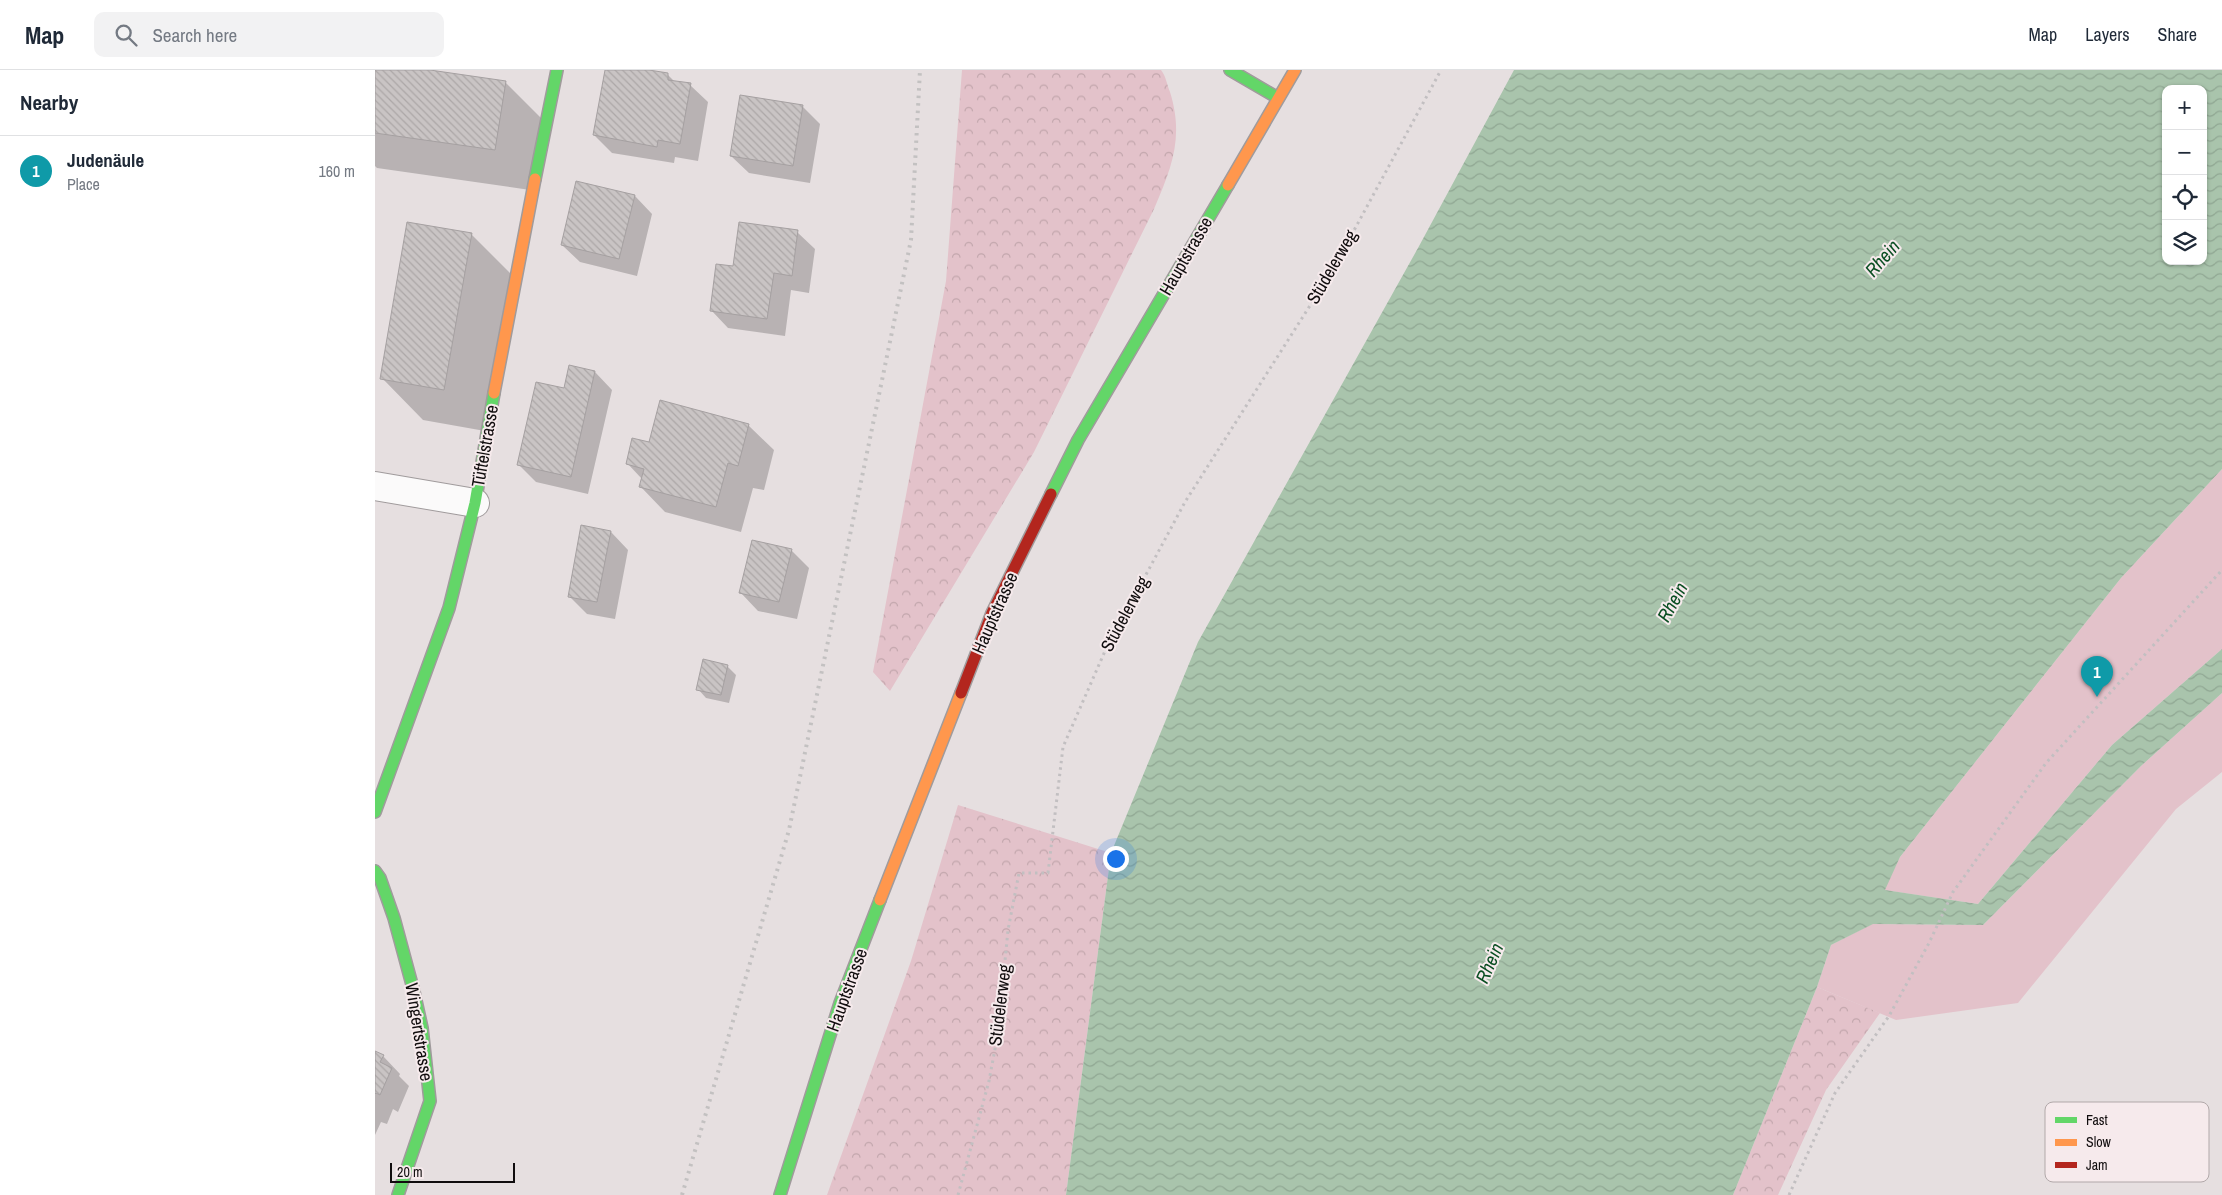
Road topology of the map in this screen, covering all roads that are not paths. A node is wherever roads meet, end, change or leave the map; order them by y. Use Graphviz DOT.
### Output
graph roads {
  1 [pos="557,70"];
  2 [pos="1230,70"];
  3 [pos="1295,70"];
  4 [pos="1278,98"];
  5 [pos="375,486"];
  6 [pos="475,503"];
  7 [pos="375,812"];
  8 [pos="375,870"];
  9 [pos="398,1195"];
  10 [pos="780,1195"];
  1 -- 6 [label="main road, Tüftelstrasse"];
  2 -- 4 [label="main road"];
  3 -- 4 [label="main road, Hauptstrasse"];
  4 -- 10 [label="main road, Hauptstrasse"];
  5 -- 6 [label="street"];
  6 -- 7 [label="main road, Tüftelstrasse"];
  8 -- 9 [label="main road, Wingertstrasse"];
}
